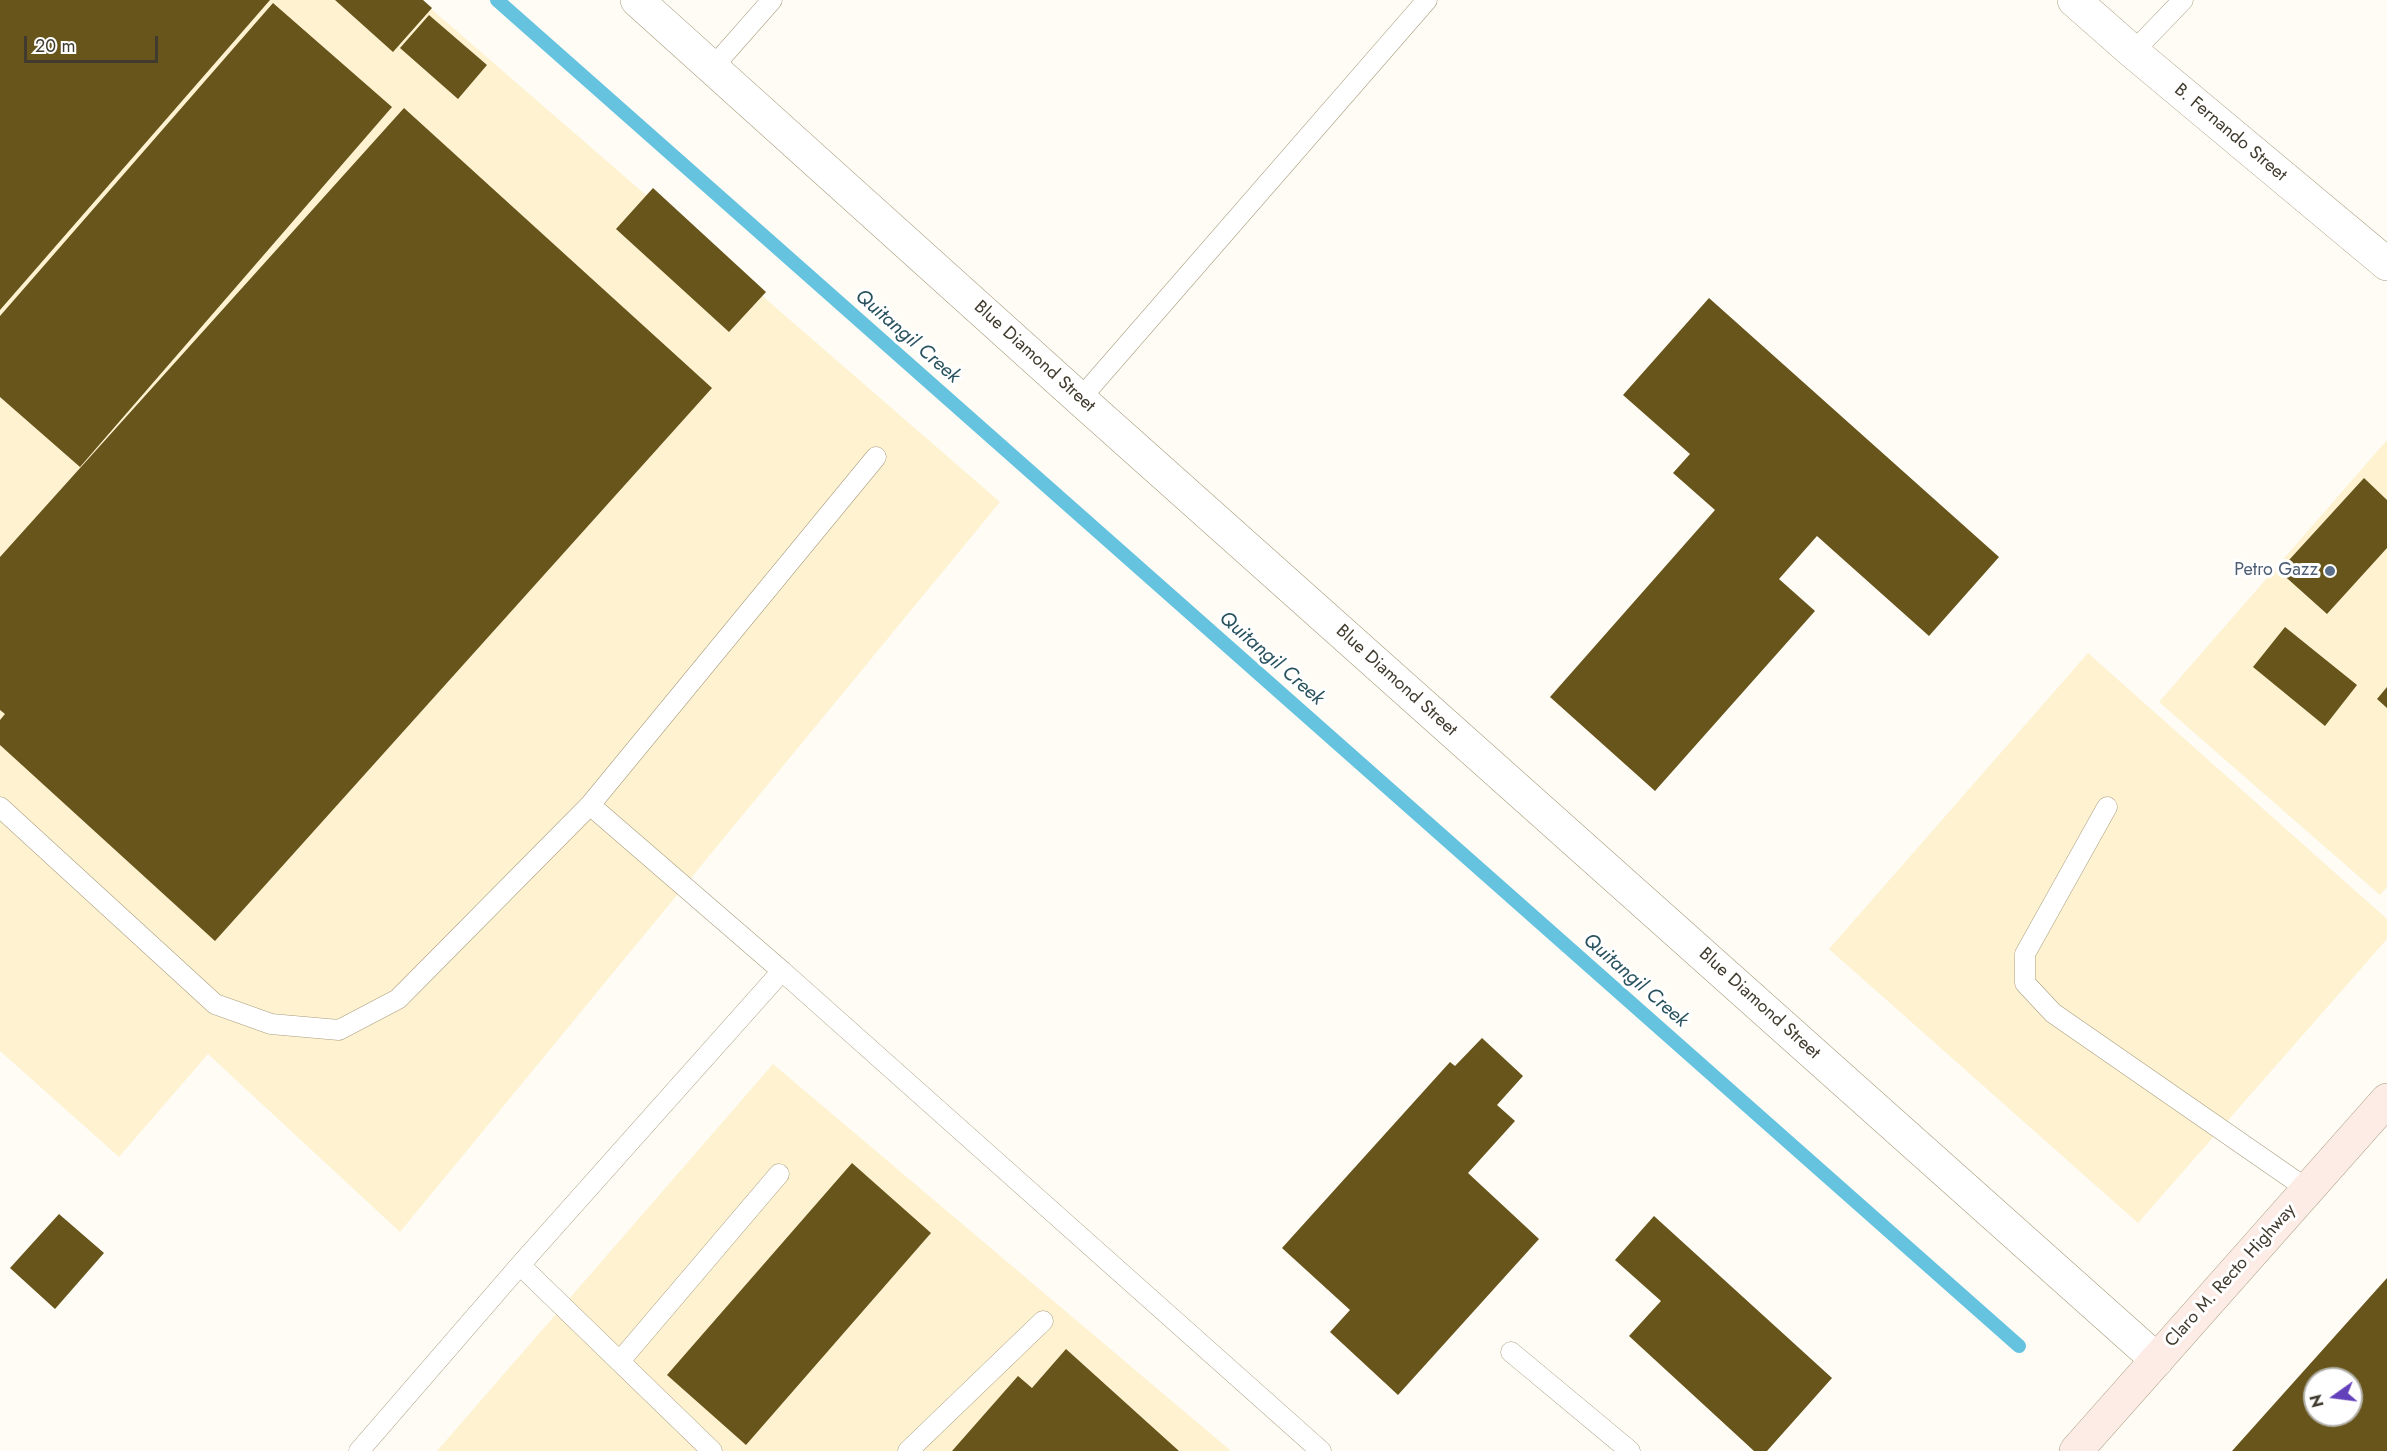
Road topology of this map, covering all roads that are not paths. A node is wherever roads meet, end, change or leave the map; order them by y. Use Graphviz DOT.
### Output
graph roads {
  1 [pos="637,0"];
  2 [pos="772,0"];
  3 [pos="1427,0"];
  4 [pos="2074,0"];
  5 [pos="2183,0"];
  6 [pos="2133,52"];
  7 [pos="713,67"];
  8 [pos="2387,264"];
  9 [pos="1080,399"];
  10 [pos="876,457"];
  11 [pos="590,805"];
  12 [pos="0,807"];
  13 [pos="2107,807"];
  14 [pos="782,971"];
  15 [pos="2387,1100"];
  16 [pos="779,1174"];
  17 [pos="2307,1189"];
  18 [pos="520,1264"];
  19 [pos="1043,1321"];
  20 [pos="1511,1352"];
  21 [pos="2157,1360"];
  22 [pos="620,1361"];
  23 [pos="359,1451"];
  24 [pos="712,1451"];
  25 [pos="908,1451"];
  26 [pos="1321,1451"];
  27 [pos="1630,1451"];
  28 [pos="2076,1451"];
  1 -- 7 [label="street, Blue Diamond Street"];
  2 -- 7 [label="lane"];
  3 -- 9 [label="lane"];
  4 -- 6 [label="street, B. Fernando Street"];
  5 -- 6 [label="lane"];
  6 -- 8 [label="street, B. Fernando Street"];
  7 -- 9 [label="street, Blue Diamond Street"];
  9 -- 21 [label="street, Blue Diamond Street"];
  10 -- 11 [label="lane"];
  11 -- 12 [label="lane"];
  11 -- 14 [label="lane"];
  13 -- 17 [label="lane"];
  14 -- 18 [label="lane"];
  14 -- 26 [label="lane"];
  15 -- 17 [label="main road, Claro M. Recto Highway"];
  16 -- 22 [label="lane"];
  17 -- 21 [label="main road, Claro M. Recto Highway"];
  18 -- 22 [label="lane"];
  18 -- 23 [label="lane"];
  19 -- 25 [label="lane"];
  20 -- 27 [label="lane"];
  21 -- 28 [label="main road, Claro M. Recto Highway"];
  22 -- 24 [label="lane"];
}
